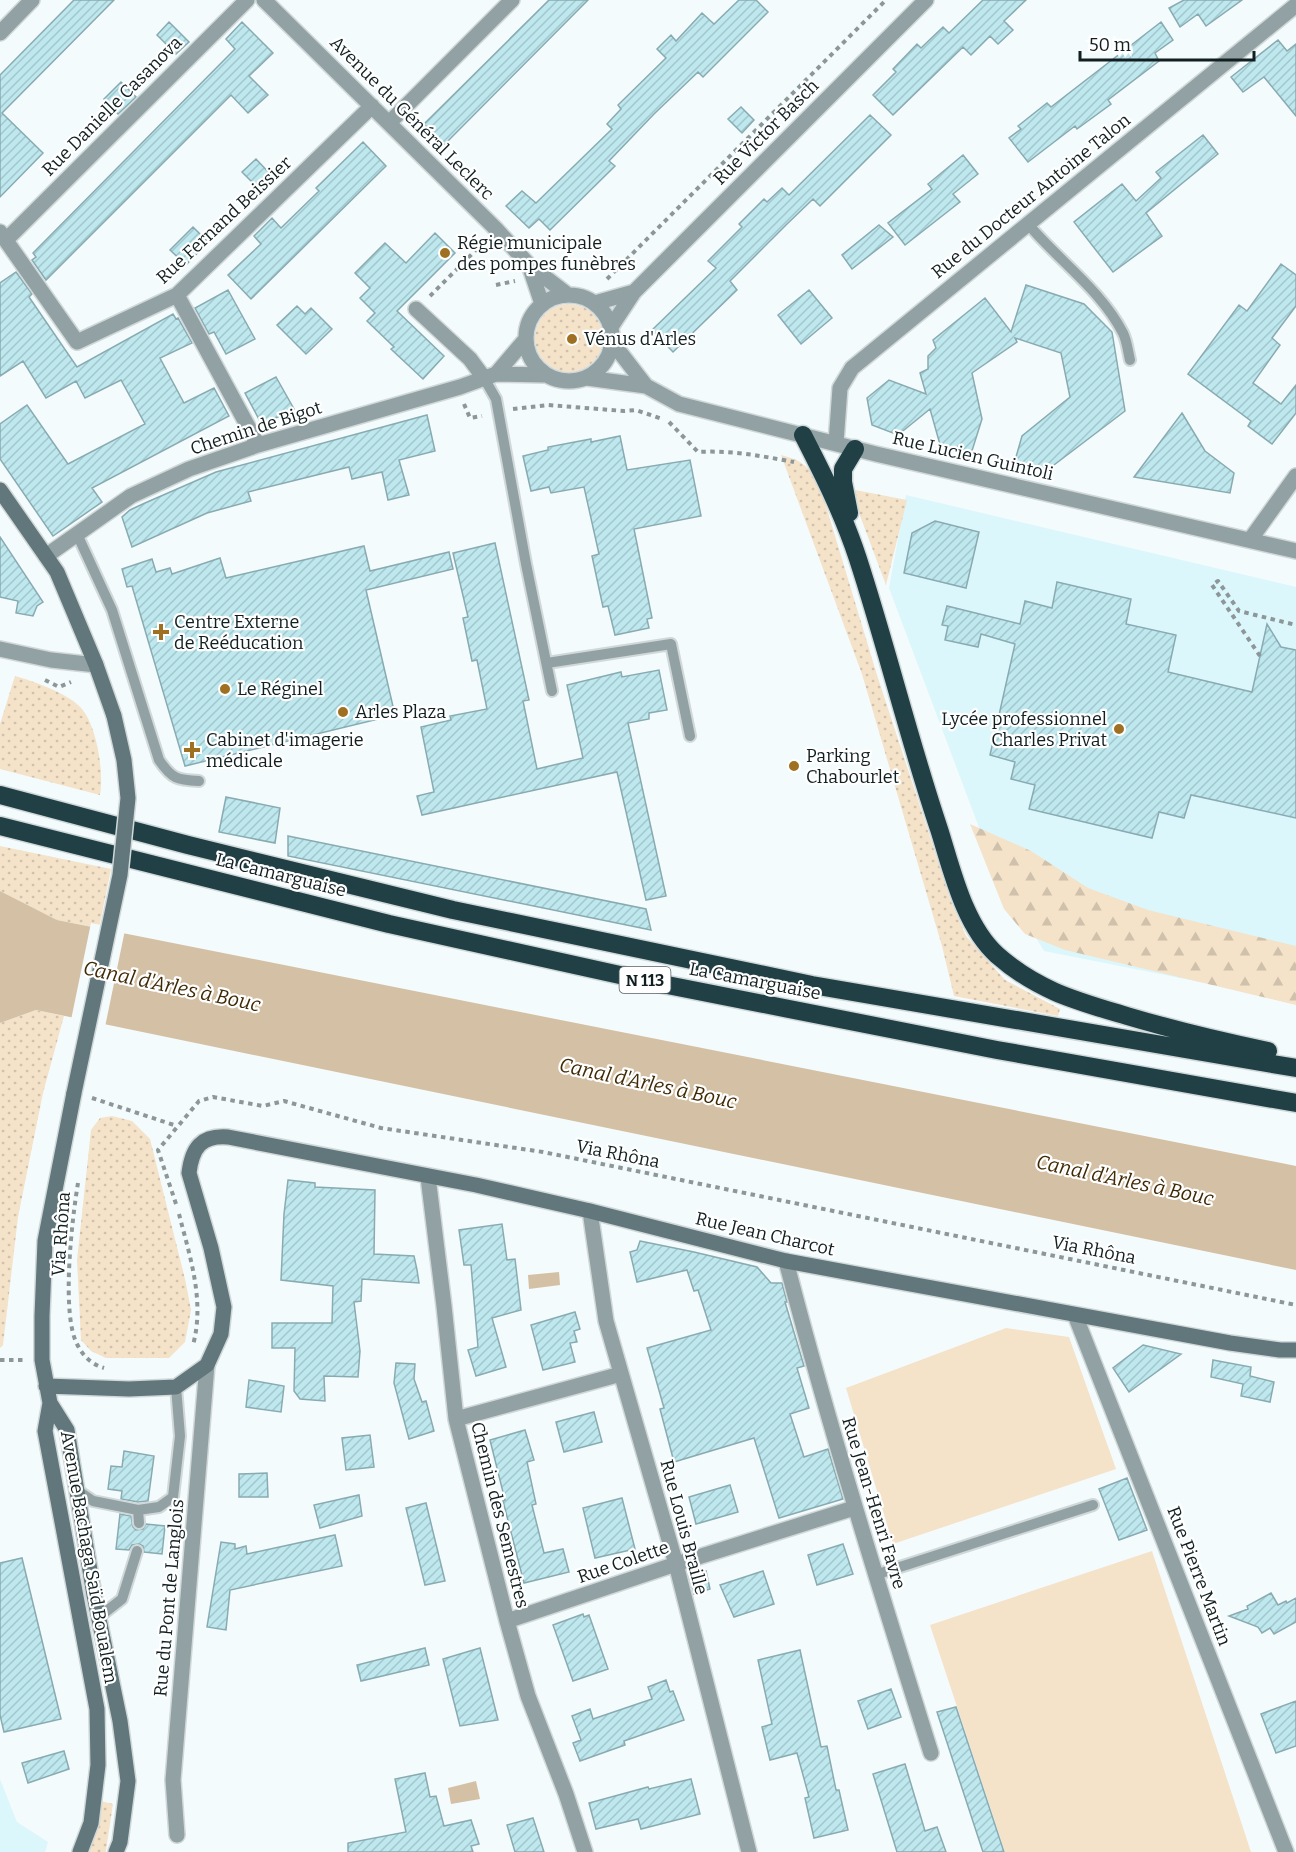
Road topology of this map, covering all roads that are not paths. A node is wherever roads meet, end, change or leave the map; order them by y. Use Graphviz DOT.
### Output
graph roads {
  1 [pos="32,0"];
  2 [pos="247,0"];
  3 [pos="264,0"];
  4 [pos="512,0"];
  5 [pos="926,0"];
  6 [pos="1296,5"];
  7 [pos="0,33"];
  8 [pos="372,106"];
  9 [pos="389,123"];
  10 [pos="1028,224"];
  11 [pos="3,236"];
  12 [pos="529,265"];
  13 [pos="634,292"];
  14 [pos="177,295"];
  15 [pos="568,295"];
  16 [pos="595,303"];
  17 [pos="542,304"];
  18 [pos="416,309"];
  19 [pos="612,335"];
  20 [pos="525,340"];
  21 [pos="1130,360"];
  22 [pos="545,375"];
  23 [pos="490,376"];
  24 [pos="587,378"];
  25 [pos="646,386"];
  26 [pos="803,435"];
  27 [pos="836,443"];
  28 [pos="258,445"];
  29 [pos="855,448"];
  30 [pos="1296,476"];
  31 [pos="0,490"];
  32 [pos="77,534"];
  33 [pos="1250,540"];
  34 [pos="1296,551"];
  35 [pos="46,556"];
  36 [pos="858,559"];
  37 [pos="0,649"];
  38 [pos="547,663"];
  39 [pos="96,665"];
  40 [pos="552,691"];
  41 [pos="690,736"];
  42 [pos="199,781"];
  43 [pos="0,795"];
  44 [pos="0,826"];
  45 [pos="1296,1058"];
  46 [pos="1296,1068"];
  47 [pos="1296,1103"];
  48 [pos="228,1137"];
  49 [pos="428,1177"];
  50 [pos="590,1211"];
  51 [pos="786,1261"];
  52 [pos="1075,1315"];
  53 [pos="1296,1350"];
  54 [pos="207,1365"];
  55 [pos="621,1374"];
  56 [pos="46,1386"];
  57 [pos="176,1387"];
  58 [pos="50,1403"];
  59 [pos="456,1419"];
  60 [pos="77,1490"];
  61 [pos="1093,1505"];
  62 [pos="854,1508"];
  63 [pos="138,1510"];
  64 [pos="139,1523"];
  65 [pos="137,1551"];
  66 [pos="676,1564"];
  67 [pos="875,1575"];
  68 [pos="99,1617"];
  69 [pos="507,1622"];
  70 [pos="932,1753"];
  71 [pos="177,1835"];
  72 [pos="80,1852"];
  73 [pos="116,1852"];
  74 [pos="585,1852"];
  75 [pos="749,1852"];
  76 [pos="1286,1852"];
  1 -- 7 [label="street"];
  2 -- 11 [label="street, Rue Danielle Casanova"];
  3 -- 8 [label="street, Avenue du Général Leclerc"];
  4 -- 9 [label="street"];
  5 -- 13 [label="street, Rue Victor Basch"];
  6 -- 10 [label="street, Rue du Docteur Antoine Talon"];
  8 -- 9 [label="street, Avenue du Général Leclerc"];
  8 -- 14 [label="street, Rue Fernand Beissier"];
  9 -- 12 [label="street, Avenue du Général Leclerc"];
  10 -- 21 [label="lane"];
  10 -- 27 [label="street, Rue du Docteur Antoine Talon"];
  11 -- 14 [label="street, Rue Fernand Beissier"];
  12 -- 15 [label="street, Avenue du Général Leclerc"];
  12 -- 17 [label="street, Avenue du Général Leclerc"];
  13 -- 16 [label="street, Rue Victor Basch"];
  13 -- 19 [label="street, Rue Victor Basch"];
  14 -- 28 [label="street"];
  15 -- 16 [label="street"];
  15 -- 17 [label="street"];
  16 -- 19 [label="street"];
  17 -- 20 [label="street"];
  18 -- 23 [label="street"];
  19 -- 24 [label="street"];
  19 -- 25 [label="street, Rue Lucien Guintoli"];
  20 -- 22 [label="street"];
  20 -- 23 [label="street, Chemin de Bigot"];
  22 -- 23 [label="street, Chemin de Bigot"];
  22 -- 24 [label="street"];
  23 -- 28 [label="street, Chemin de Bigot"];
  23 -- 38 [label="lane"];
  24 -- 25 [label="street, Rue Lucien Guintoli"];
  25 -- 26 [label="street, Rue Lucien Guintoli"];
  26 -- 27 [label="street, Rue Lucien Guintoli"];
  26 -- 36 [label="highway"];
  27 -- 29 [label="street, Rue Lucien Guintoli"];
  28 -- 32 [label="street, Chemin de Bigot"];
  29 -- 33 [label="street, Rue Lucien Guintoli"];
  29 -- 36 [label="highway"];
  30 -- 33 [label="street"];
  31 -- 35 [label="main road"];
  32 -- 35 [label="street, Chemin de Bigot"];
  32 -- 42 [label="lane"];
  33 -- 34 [label="street, Rue Lucien Guintoli"];
  35 -- 39 [label="main road"];
  36 -- 45 [label="highway"];
  37 -- 39 [label="street"];
  38 -- 40 [label="lane"];
  38 -- 41 [label="lane"];
  39 -- 56 [label="main road, bridge"];
  43 -- 46 [label="highway, La Camarguaise / N 113"];
  44 -- 47 [label="highway, La Camarguaise / N 113"];
  48 -- 49 [label="main road, Rue Jean Charcot"];
  48 -- 54 [label="main road, Rue du Pont de Langlois"];
  49 -- 50 [label="main road, Rue Jean Charcot"];
  49 -- 59 [label="street, Chemin des Semestres"];
  50 -- 51 [label="main road, Rue Jean Charcot"];
  50 -- 55 [label="street, Rue Louis Braille"];
  51 -- 52 [label="main road, Rue Jean Charcot"];
  51 -- 62 [label="street, Rue Jean-Henri Favre"];
  52 -- 53 [label="main road, Rue Jean Charcot"];
  52 -- 76 [label="street, Rue Pierre Martin"];
  54 -- 57 [label="main road"];
  54 -- 71 [label="street, Rue du Pont de Langlois"];
  55 -- 59 [label="street"];
  55 -- 66 [label="street, Rue Louis Braille"];
  56 -- 57 [label="main road"];
  56 -- 58 [label="main road"];
  57 -- 63 [label="lane"];
  58 -- 60 [label="main road, Avenue Bachaga Saïd Boualem"];
  58 -- 72 [label="main road, Avenue Bachaga Saïd Boualem"];
  59 -- 69 [label="street, Chemin des Semestres"];
  60 -- 63 [label="lane"];
  60 -- 68 [label="main road, Avenue Bachaga Saïd Boualem"];
  61 -- 67 [label="lane"];
  62 -- 66 [label="street, Rue Colette"];
  62 -- 67 [label="street, Rue Jean-Henri Favre"];
  63 -- 64 [label="lane"];
  65 -- 68 [label="lane"];
  66 -- 69 [label="street, Rue Colette"];
  66 -- 75 [label="street, Rue Louis Braille"];
  67 -- 70 [label="street, Rue Jean-Henri Favre"];
  68 -- 73 [label="main road, Avenue Bachaga Saïd Boualem"];
  69 -- 74 [label="street, Chemin des Semestres"];
}
